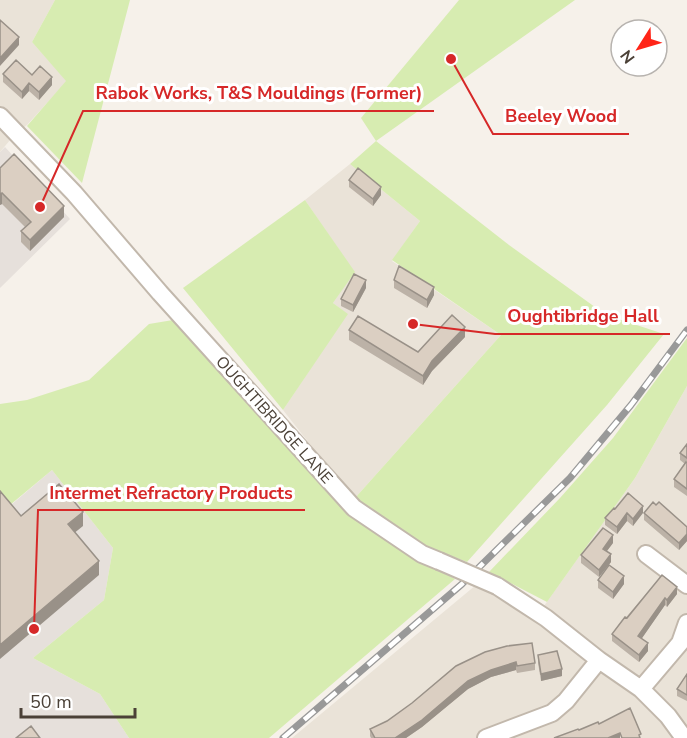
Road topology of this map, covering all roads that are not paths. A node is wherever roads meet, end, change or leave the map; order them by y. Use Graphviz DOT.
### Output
graph roads {
  1 [pos="1,121"];
  2 [pos="646,554"];
  3 [pos="687,585"];
  4 [pos="687,623"];
  5 [pos="599,660"];
  6 [pos="641,689"];
  7 [pos="486,738"];
  8 [pos="684,738"];
  1 -- 5 [label="street, OUGHTIBRIDGE LANE, bridge"];
  2 -- 3 [label="street"];
  4 -- 6 [label="street"];
  5 -- 6 [label="street, OUGHTIBRIDGE LANE"];
  5 -- 7 [label="street"];
  6 -- 8 [label="street, OUGHTIBRIDGE LANE"];
}
